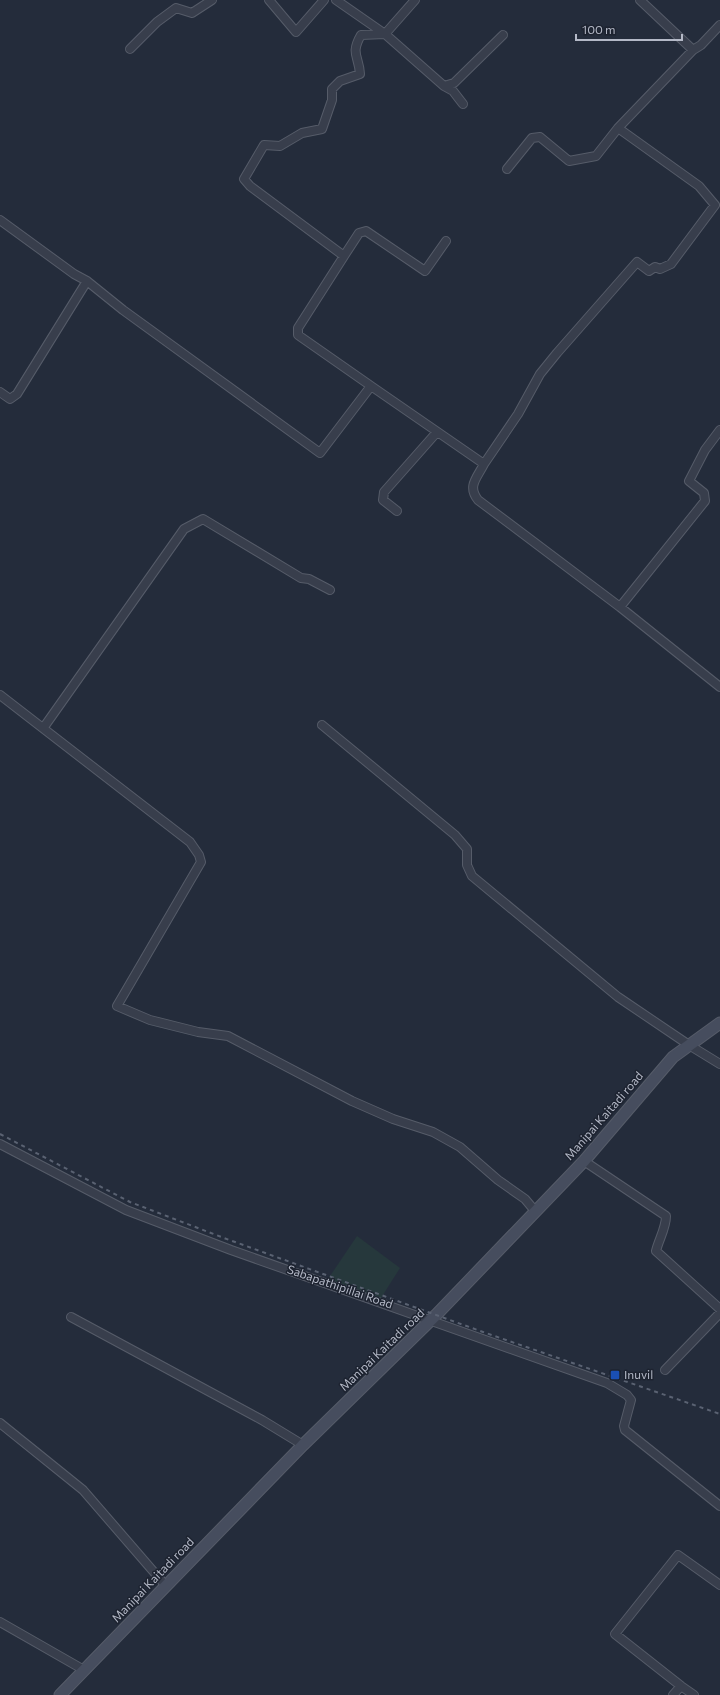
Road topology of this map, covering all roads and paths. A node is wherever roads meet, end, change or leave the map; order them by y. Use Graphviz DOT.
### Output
graph roads {
  1 [pos="212,0"];
  2 [pos="269,0"];
  3 [pos="324,0"];
  4 [pos="336,0"];
  5 [pos="414,0"];
  6 [pos="640,0"];
  7 [pos="720,25"];
  8 [pos="385,34"];
  9 [pos="503,35"];
  10 [pos="130,49"];
  11 [pos="693,50"];
  12 [pos="444,86"];
  13 [pos="463,104"];
  14 [pos="618,128"];
  15 [pos="507,169"];
  16 [pos="718,203"];
  17 [pos="0,220"];
  18 [pos="446,241"];
  19 [pos="344,256"];
  20 [pos="87,281"];
  21 [pos="371,386"];
  22 [pos="0,392"];
  23 [pos="720,430"];
  24 [pos="437,432"];
  25 [pos="484,464"];
  26 [pos="397,510"];
  27 [pos="330,590"];
  28 [pos="620,606"];
  29 [pos="720,687"];
  30 [pos="0,694"];
  31 [pos="322,725"];
  32 [pos="44,727"];
  33 [pos="720,1023"];
  34 [pos="689,1045"];
  35 [pos="720,1064"];
  36 [pos="0,1144"];
  37 [pos="584,1161"];
  38 [pos="535,1211"];
  39 [pos="720,1309"];
  40 [pos="720,1313"];
  41 [pos="71,1317"];
  42 [pos="431,1319"];
  43 [pos="664,1370"];
  44 [pos="0,1423"];
  45 [pos="303,1445"];
  46 [pos="720,1506"];
  47 [pos="720,1585"];
  48 [pos="166,1586"];
  49 [pos="0,1622"];
  50 [pos="84,1670"];
  51 [pos="680,1686"];
  52 [pos="60,1695"];
  53 [pos="674,1695"];
  54 [pos="694,1695"];
  1 -- 10 [label="street"];
  2 -- 3 [label="street"];
  4 -- 8 [label="street"];
  5 -- 8 [label="street"];
  6 -- 11 [label="street"];
  7 -- 11 [label="street"];
  8 -- 12 [label="street"];
  8 -- 19 [label="street"];
  9 -- 12 [label="street"];
  11 -- 14 [label="street"];
  12 -- 13 [label="street"];
  14 -- 15 [label="street"];
  14 -- 16 [label="street"];
  16 -- 25 [label="street"];
  17 -- 20 [label="street"];
  18 -- 19 [label="street"];
  19 -- 21 [label="street"];
  20 -- 21 [label="street"];
  20 -- 22 [label="street"];
  21 -- 24 [label="street"];
  23 -- 28 [label="street"];
  24 -- 25 [label="street"];
  24 -- 26 [label="street"];
  25 -- 28 [label="street"];
  27 -- 32 [label="street"];
  28 -- 29 [label="street"];
  30 -- 32 [label="street"];
  31 -- 34 [label="street"];
  32 -- 38 [label="street"];
  33 -- 34 [label="main road, Manipai Kaitadi road"];
  34 -- 35 [label="street"];
  34 -- 37 [label="main road, Manipai Kaitadi road"];
  36 -- 42 [label="street, Sabapathipillai Road"];
  37 -- 38 [label="main road, Manipai Kaitadi road"];
  37 -- 39 [label="street"];
  38 -- 42 [label="main road, Manipai Kaitadi road"];
  40 -- 43 [label="street"];
  41 -- 45 [label="street"];
  42 -- 45 [label="main road, Manipai Kaitadi road"];
  42 -- 46 [label="street, Sabapathipillai Road"];
  44 -- 48 [label="street"];
  45 -- 48 [label="main road, Manipai Kaitadi road"];
  47 -- 51 [label="street"];
  48 -- 50 [label="main road, Manipai Kaitadi road"];
  49 -- 50 [label="street"];
  50 -- 52 [label="main road, Manipai Kaitadi road"];
  51 -- 53 [label="street"];
  51 -- 54 [label="street"];
}
